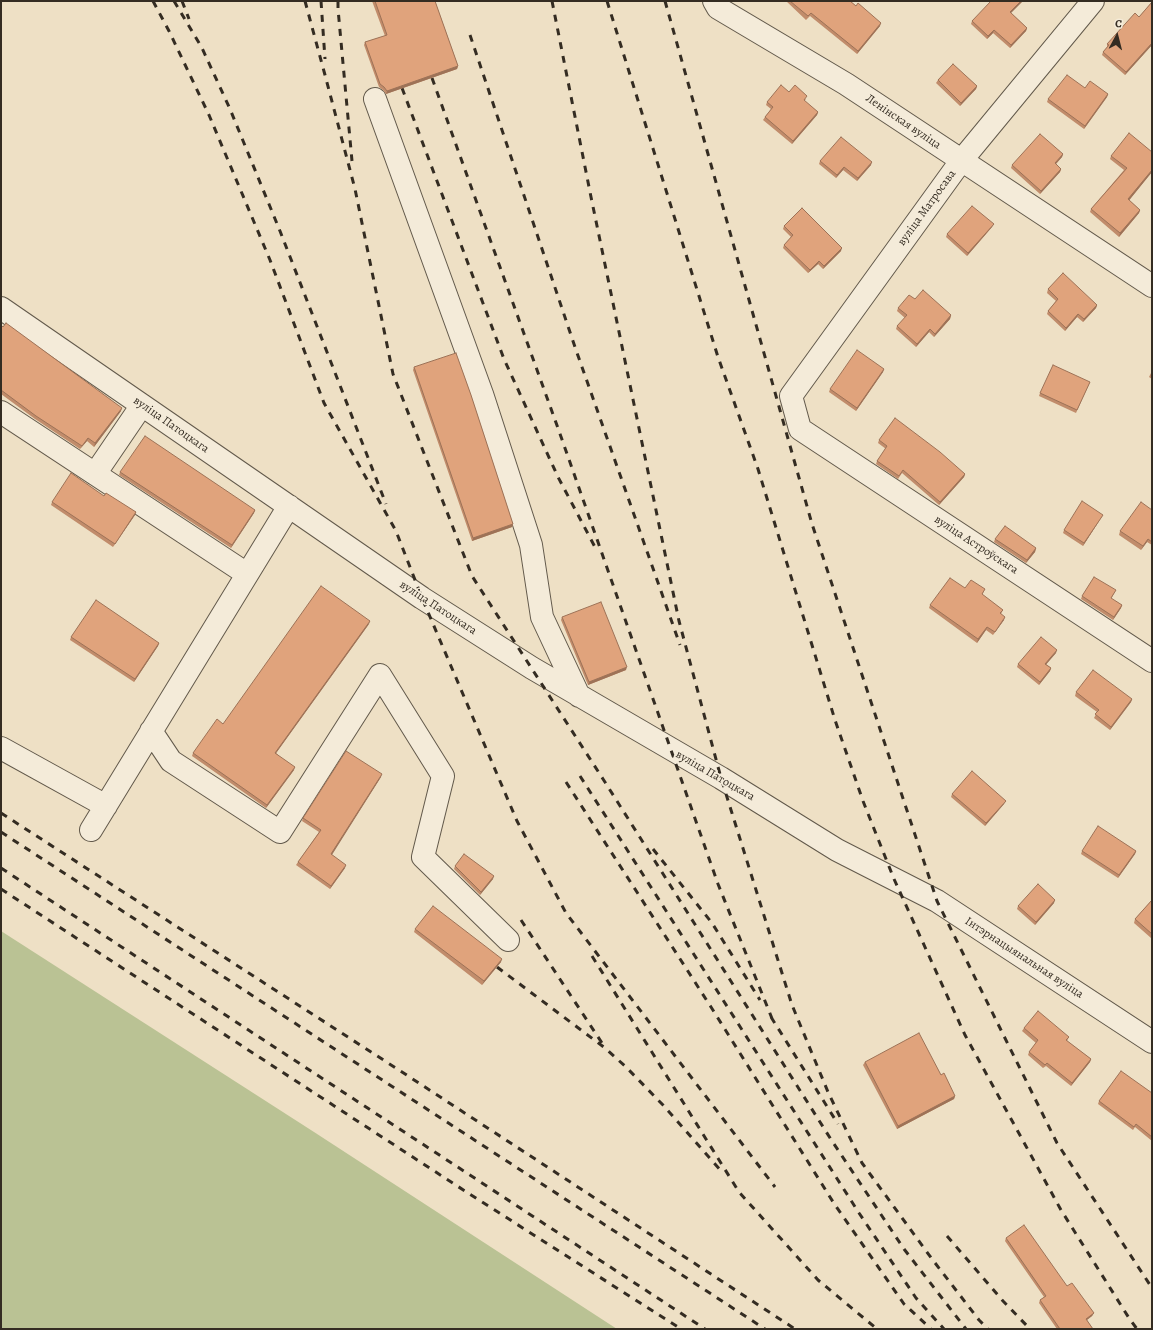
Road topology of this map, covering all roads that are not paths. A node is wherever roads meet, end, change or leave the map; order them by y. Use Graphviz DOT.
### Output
graph roads {
  1 [pos="714,1"];
  2 [pos="1093,1"];
  3 [pos="375,99"];
  4 [pos="961,161"];
  5 [pos="1152,286"];
  6 [pos="1,308"];
  7 [pos="142,405"];
  8 [pos="1,412"];
  9 [pos="800,429"];
  10 [pos="96,474"];
  11 [pos="289,506"];
  12 [pos="247,574"];
  13 [pos="1152,661"];
  14 [pos="579,696"];
  15 [pos="151,731"];
  16 [pos="1,748"];
  17 [pos="106,806"];
  18 [pos="91,830"];
  19 [pos="894,879"];
  20 [pos="508,940"];
  21 [pos="1152,1042"];
  1 -- 4 [label="street, Ленінская вуліца"];
  2 -- 4 [label="street, вуліца Матросава"];
  3 -- 14 [label="street"];
  4 -- 5 [label="street, Ленінская вуліца"];
  4 -- 9 [label="street, вуліца Матросава"];
  6 -- 7 [label="street, вуліца Патоцкага"];
  7 -- 10 [label="street"];
  7 -- 11 [label="street, вуліца Патоцкага"];
  8 -- 10 [label="street"];
  9 -- 13 [label="street, вуліца Астроўскага"];
  10 -- 12 [label="street"];
  11 -- 12 [label="street"];
  11 -- 14 [label="street, вуліца Патоцкага"];
  12 -- 15 [label="street"];
  14 -- 19 [label="street, вуліца Патоцкага"];
  15 -- 17 [label="street"];
  15 -- 20 [label="street"];
  16 -- 17 [label="street"];
  17 -- 18 [label="street"];
  19 -- 21 [label="street, Інтэрнацыянальная вуліца"];
}
